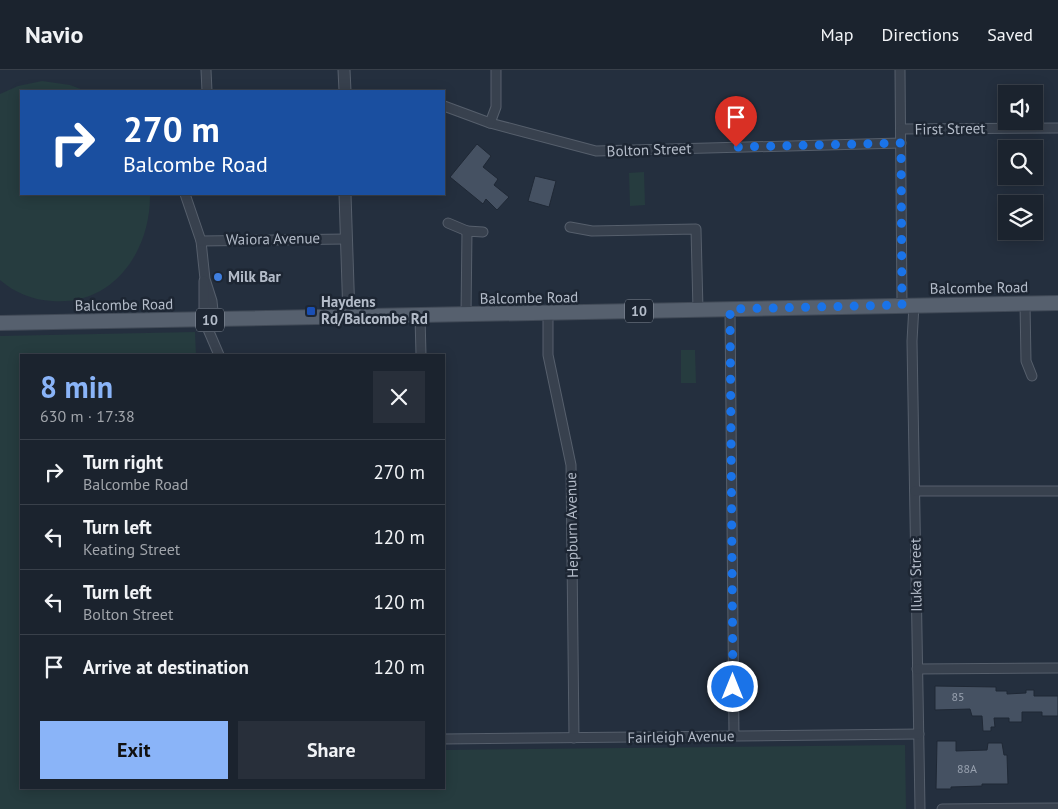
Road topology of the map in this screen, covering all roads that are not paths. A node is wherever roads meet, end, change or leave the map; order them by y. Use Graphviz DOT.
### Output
graph roads {
  1 [pos="206,70"];
  2 [pos="344,70"];
  3 [pos="496,70"];
  4 [pos="900,70"];
  5 [pos="207,90"];
  6 [pos="345,90"];
  7 [pos="445,106"];
  8 [pos="490,123"];
  9 [pos="1058,128"];
  10 [pos="901,129"];
  11 [pos="901,143"];
  12 [pos="185,195"];
  13 [pos="345,195"];
  14 [pos="448,223"];
  15 [pos="570,227"];
  16 [pos="467,231"];
  17 [pos="483,232"];
  18 [pos="346,239"];
  19 [pos="201,241"];
  20 [pos="1025,304"];
  21 [pos="1058,304"];
  22 [pos="908,305"];
  23 [pos="730,309"];
  24 [pos="698,310"];
  25 [pos="548,314"];
  26 [pos="466,315"];
  27 [pos="420,316"];
  28 [pos="345,317"];
  29 [pos="209,320"];
  30 [pos="0,323"];
  31 [pos="220,354"];
  32 [pos="421,354"];
  33 [pos="1032,376"];
  34 [pos="1058,490"];
  35 [pos="915,491"];
  36 [pos="1058,668"];
  37 [pos="918,669"];
  38 [pos="918,734"];
  39 [pos="734,736"];
  40 [pos="574,738"];
  41 [pos="445,739"];
  42 [pos="1058,808"];
  43 [pos="920,809"];
  44 [pos="942,809"];
  1 -- 5 [label="street"];
  2 -- 6 [label="street"];
  3 -- 8 [label="street"];
  4 -- 10 [label="street, Iluka Street"];
  7 -- 8 [label="street, Bolton Street"];
  8 -- 11 [label="street, Bolton Street"];
  9 -- 10 [label="street, First Street"];
  10 -- 11 [label="street, Iluka Street"];
  11 -- 22 [label="street, Iluka Street"];
  12 -- 19 [label="street"];
  13 -- 18 [label="street"];
  14 -- 16 [label="street"];
  15 -- 24 [label="street"];
  16 -- 17 [label="street"];
  16 -- 26 [label="street"];
  18 -- 19 [label="street, Waiora Avenue"];
  18 -- 28 [label="street"];
  19 -- 29 [label="street"];
  20 -- 21 [label="main road, Balcombe Road / 10"];
  20 -- 22 [label="main road, Balcombe Road / 10"];
  20 -- 33 [label="street"];
  22 -- 23 [label="main road, Balcombe Road / 10"];
  22 -- 35 [label="street, Iluka Street"];
  23 -- 24 [label="main road, Balcombe Road / 10"];
  23 -- 39 [label="street"];
  24 -- 25 [label="main road, Balcombe Road / 10"];
  25 -- 26 [label="main road, Balcombe Road / 10"];
  25 -- 40 [label="street, Hepburn Avenue"];
  26 -- 27 [label="main road, Balcombe Road / 10"];
  27 -- 28 [label="main road, Balcombe Road / 10"];
  27 -- 32 [label="street"];
  28 -- 29 [label="main road, Balcombe Road / 10"];
  29 -- 30 [label="main road, Balcombe Road / 10"];
  29 -- 31 [label="street"];
  34 -- 35 [label="street"];
  35 -- 37 [label="street, Iluka Street"];
  36 -- 37 [label="street"];
  37 -- 38 [label="street, Iluka Street"];
  38 -- 39 [label="street, Fairleigh Avenue"];
  38 -- 43 [label="street, Iluka Street"];
  39 -- 40 [label="street, Fairleigh Avenue"];
  40 -- 41 [label="street, Fairleigh Avenue"];
  42 -- 44 [label="street"];
}
